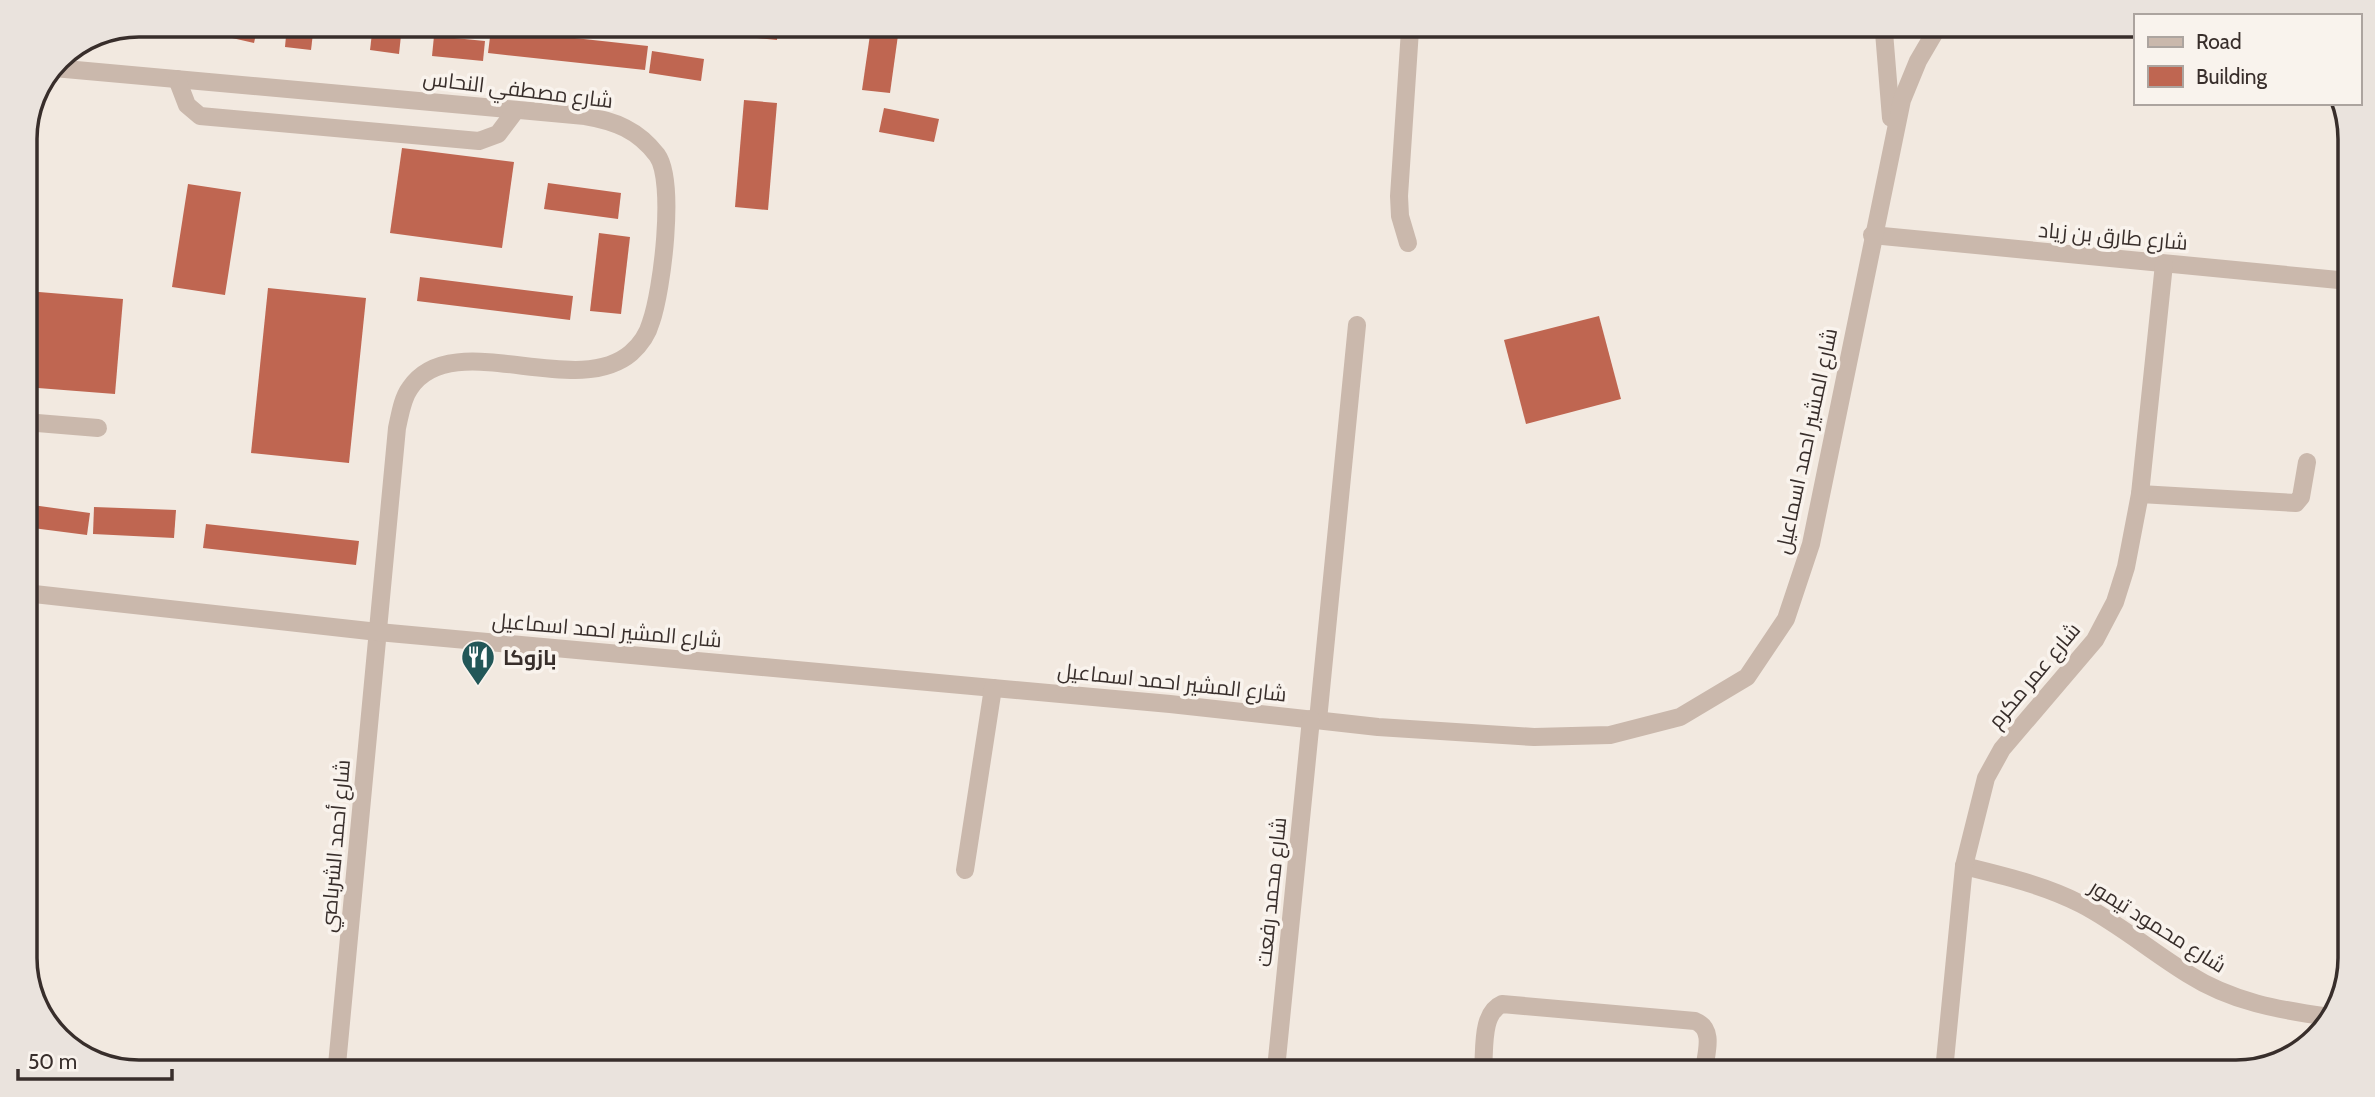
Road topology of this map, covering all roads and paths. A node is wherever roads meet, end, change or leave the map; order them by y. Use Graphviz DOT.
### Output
graph roads {
  1 [pos="1410,37"];
  2 [pos="1884,37"];
  3 [pos="1932,37"];
  4 [pos="65,69"];
  5 [pos="177,79"];
  6 [pos="516,110"];
  7 [pos="1892,142"];
  8 [pos="1872,235"];
  9 [pos="1408,243"];
  10 [pos="2164,264"];
  11 [pos="2338,280"];
  12 [pos="1357,325"];
  13 [pos="37,423"];
  14 [pos="98,428"];
  15 [pos="2307,462"];
  16 [pos="2140,494"];
  17 [pos="37,594"];
  18 [pos="378,632"];
  19 [pos="993,688"];
  20 [pos="1314,720"];
  21 [pos="1964,866"];
  22 [pos="965,870"];
  23 [pos="2320,1016"];
  24 [pos="337,1060"];
  25 [pos="1277,1060"];
  26 [pos="1484,1060"];
  27 [pos="1705,1060"];
  28 [pos="1945,1060"];
  1 -- 9 [label="street"];
  2 -- 7 [label="street, شارع المشير احمد اسماعيل"];
  3 -- 7 [label="street, شارع المشير احمد اسماعيل"];
  4 -- 5 [label="street, شارع مصطفي النحاس"];
  5 -- 6 [label="street, شارع مصطفي النحاس"];
  5 -- 6 [label="street"];
  6 -- 18 [label="street, شارع مصطفي النحاس"];
  7 -- 8 [label="street, شارع المشير احمد اسماعيل"];
  8 -- 10 [label="street, شارع طارق بن زياد"];
  8 -- 20 [label="street, شارع المشير احمد اسماعيل"];
  10 -- 11 [label="street, شارع طارق بن زياد"];
  10 -- 16 [label="street, شارع عمر مكرم"];
  12 -- 20 [label="street, شارع محمد رفعت"];
  13 -- 14 [label="street"];
  15 -- 16 [label="street"];
  16 -- 21 [label="street, شارع عمر مكرم"];
  17 -- 18 [label="street, شارع المشير احمد اسماعيل"];
  18 -- 19 [label="street, شارع المشير احمد اسماعيل"];
  18 -- 24 [label="street, شارع أحمد الشرباصي"];
  19 -- 20 [label="street, شارع المشير احمد اسماعيل"];
  19 -- 22 [label="street"];
  20 -- 25 [label="street, شارع محمد رفعت"];
  21 -- 23 [label="street, شارع محمود تيمور"];
  21 -- 28 [label="street, شارع عمر مكرم"];
  26 -- 27 [label="street"];
}
